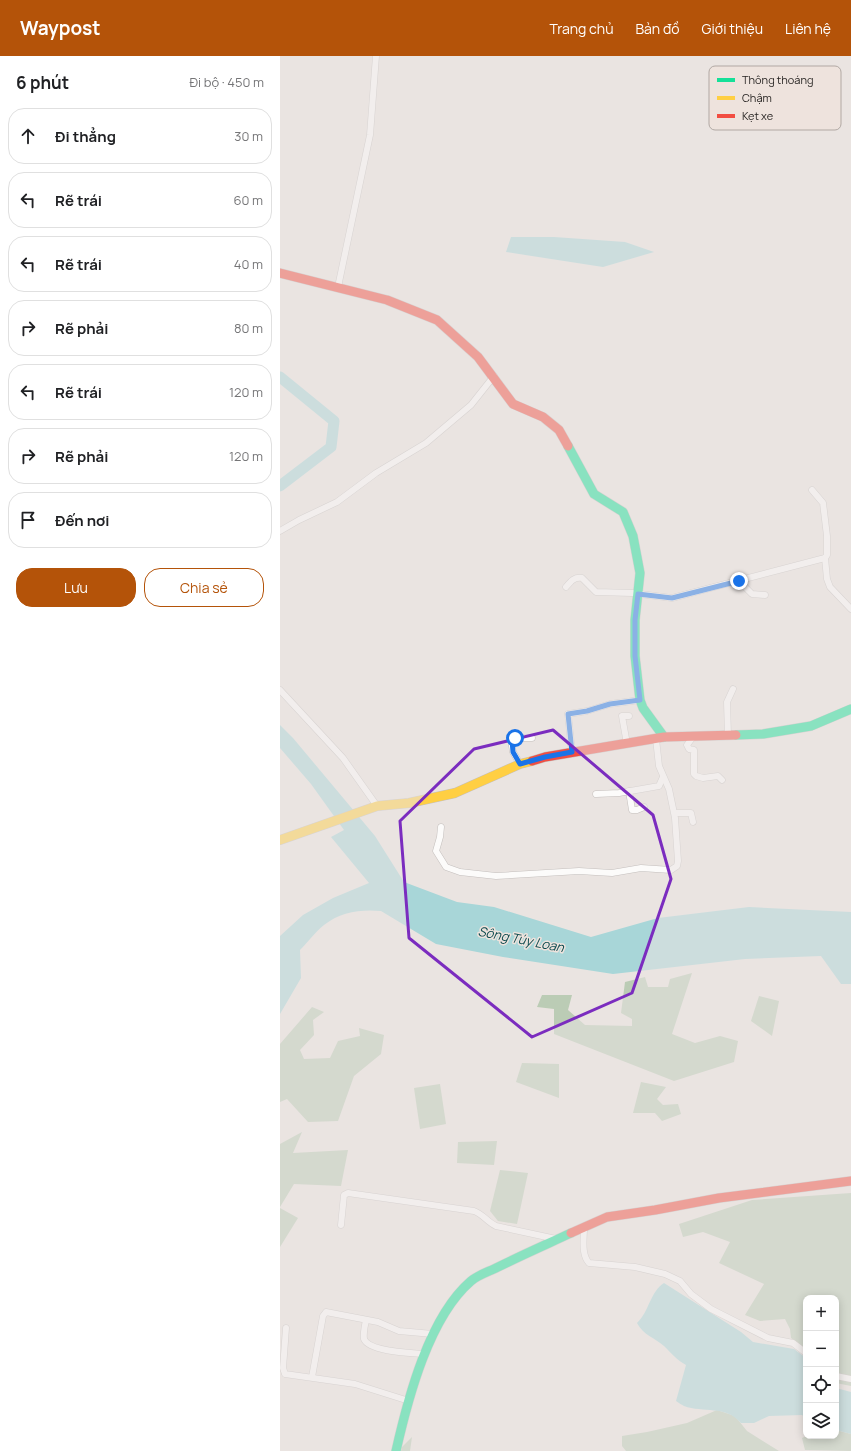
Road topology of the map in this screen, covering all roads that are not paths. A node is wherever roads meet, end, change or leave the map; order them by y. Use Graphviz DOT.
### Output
graph roads {
  1 [pos="376,56"];
  2 [pos="280,272"];
  3 [pos="338,287"];
  4 [pos="494,376"];
  5 [pos="812,490"];
  6 [pos="280,531"];
  7 [pos="825,558"];
  8 [pos="739,581"];
  9 [pos="566,587"];
  10 [pos="638,594"];
  11 [pos="765,595"];
  12 [pos="851,609"];
  13 [pos="733,689"];
  14 [pos="280,690"];
  15 [pos="640,700"];
  16 [pos="851,709"];
  17 [pos="628,716"];
  18 [pos="728,736"];
  19 [pos="693,737"];
  20 [pos="532,738"];
  21 [pos="660,738"];
  22 [pos="627,744"];
  23 [pos="572,752"];
  24 [pos="520,764"];
  25 [pos="663,777"];
  26 [pos="722,780"];
  27 [pos="629,791"];
  28 [pos="596,794"];
  29 [pos="377,806"];
  30 [pos="644,807"];
  31 [pos="674,814"];
  32 [pos="693,822"];
  33 [pos="441,827"];
  34 [pos="280,840"];
  35 [pos="851,1181"];
  36 [pos="341,1225"];
  37 [pos="584,1227"];
  38 [pos="556,1239"];
  39 [pos="366,1320"];
  40 [pos="286,1328"];
  41 [pos="433,1334"];
  42 [pos="803,1351"];
  43 [pos="424,1354"];
  44 [pos="312,1377"];
  45 [pos="839,1377"];
  46 [pos="851,1379"];
  47 [pos="409,1401"];
  48 [pos="396,1451"];
  1 -- 3 [label="street"];
  2 -- 3 [label="street"];
  3 -- 4 [label="street"];
  4 -- 6 [label="street"];
  4 -- 10 [label="street"];
  5 -- 7 [label="street"];
  7 -- 8 [label="street"];
  7 -- 12 [label="street"];
  8 -- 10 [label="street"];
  8 -- 11 [label="street"];
  9 -- 10 [label="street"];
  10 -- 15 [label="street"];
  13 -- 18 [label="street"];
  14 -- 29 [label="street"];
  15 -- 21 [label="street"];
  15 -- 23 [label="street"];
  16 -- 18 [label="street"];
  17 -- 22 [label="street"];
  18 -- 19 [label="street"];
  19 -- 21 [label="street"];
  19 -- 26 [label="street"];
  20 -- 24 [label="street"];
  21 -- 22 [label="street"];
  21 -- 25 [label="street"];
  22 -- 23 [label="street"];
  23 -- 24 [label="street"];
  24 -- 29 [label="street"];
  25 -- 27 [label="street"];
  25 -- 31 [label="street"];
  27 -- 28 [label="street"];
  27 -- 30 [label="street"];
  29 -- 34 [label="street"];
  31 -- 32 [label="street"];
  31 -- 33 [label="street"];
  35 -- 37 [label="street"];
  36 -- 38 [label="street"];
  37 -- 38 [label="street"];
  37 -- 42 [label="street"];
  38 -- 41 [label="street"];
  39 -- 41 [label="street"];
  39 -- 43 [label="street"];
  39 -- 44 [label="street"];
  40 -- 44 [label="street"];
  41 -- 43 [label="street"];
  43 -- 47 [label="street"];
  44 -- 47 [label="street"];
  45 -- 46 [label="street"];
  47 -- 48 [label="street"];
}
